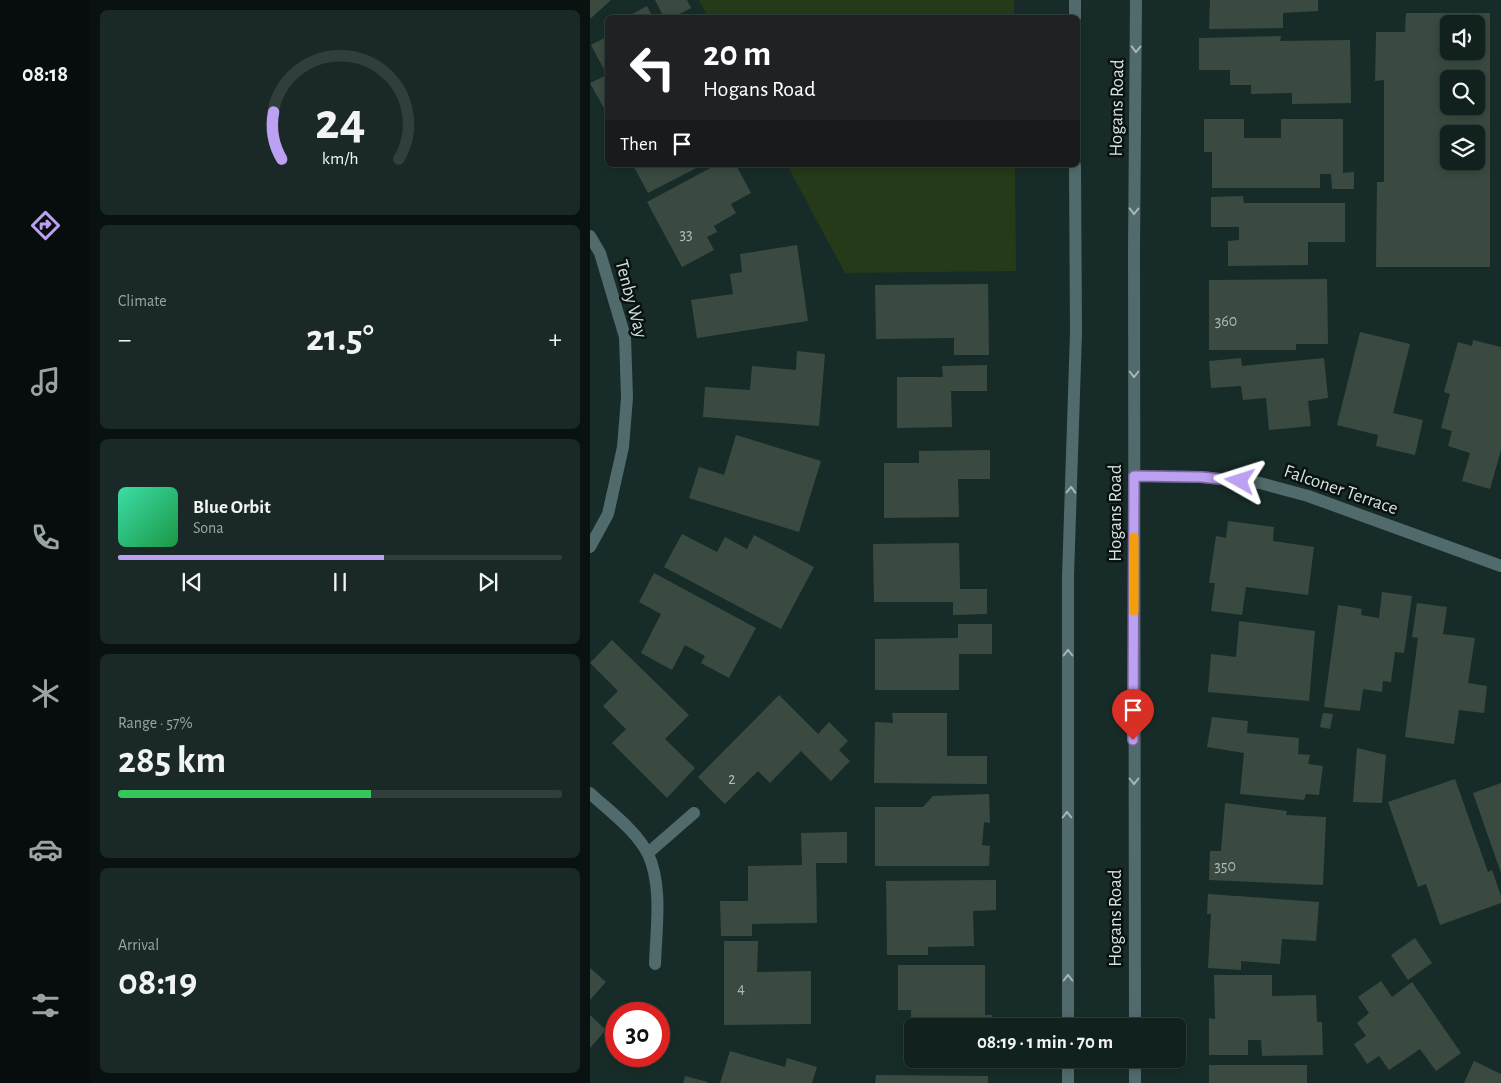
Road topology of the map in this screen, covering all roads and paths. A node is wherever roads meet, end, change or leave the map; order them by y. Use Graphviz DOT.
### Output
graph roads {
  1 [pos="1075,0"];
  2 [pos="1136,0"];
  3 [pos="1075,15"];
  4 [pos="1076,167"];
  5 [pos="590,236"];
  6 [pos="1134,476"];
  7 [pos="590,547"];
  8 [pos="1501,566"];
  9 [pos="590,793"];
  10 [pos="694,813"];
  11 [pos="648,853"];
  12 [pos="655,964"];
  13 [pos="1068,1018"];
  14 [pos="1134,1018"];
  15 [pos="1068,1068"];
  16 [pos="1135,1068"];
  17 [pos="1068,1083"];
  18 [pos="1135,1083"];
  1 -- 3 [label="street"];
  2 -- 6 [label="street, Hogans Road, one-way"];
  13 -- 4 [label="street, one-way"];
  5 -- 7 [label="street, Tenby Way"];
  6 -- 8 [label="street, Falconer Terrace"];
  6 -- 14 [label="street, Hogans Road, one-way"];
  9 -- 11 [label="street"];
  10 -- 11 [label="street"];
  11 -- 12 [label="street"];
  15 -- 17 [label="street"];
  16 -- 18 [label="street"];
}
